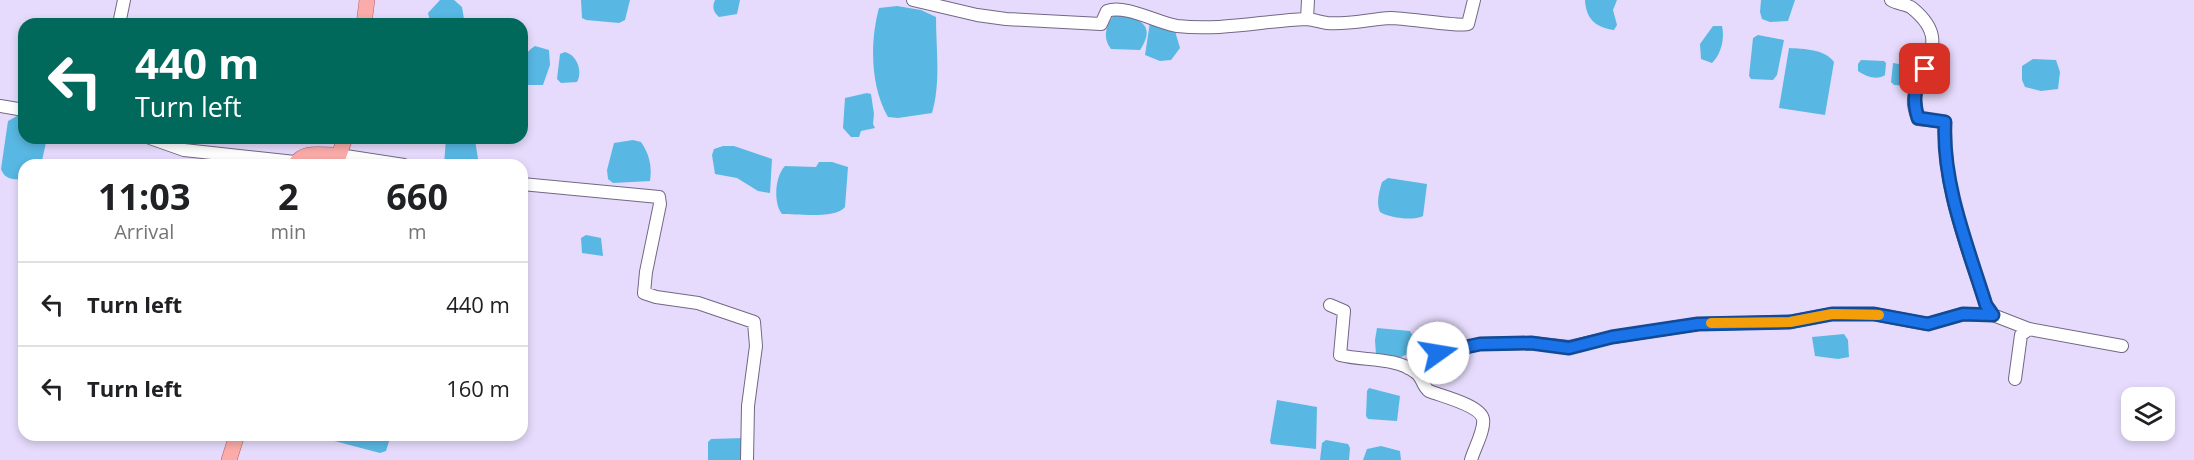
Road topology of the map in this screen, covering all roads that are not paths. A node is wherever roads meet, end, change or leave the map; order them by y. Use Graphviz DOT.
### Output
graph roads {
  1 [pos="124,0"];
  2 [pos="368,0"];
  3 [pos="913,0"];
  4 [pos="1308,0"];
  5 [pos="1474,0"];
  6 [pos="1891,0"];
  7 [pos="120,18"];
  8 [pos="365,18"];
  9 [pos="1307,19"];
  10 [pos="0,106"];
  11 [pos="18,109"];
  12 [pos="167,144"];
  13 [pos="343,144"];
  14 [pos="339,155"];
  15 [pos="255,159"];
  16 [pos="302,159"];
  17 [pos="365,159"];
  18 [pos="528,185"];
  19 [pos="1330,304"];
  20 [pos="1993,315"];
  21 [pos="2030,329"];
  22 [pos="2122,346"];
  23 [pos="1408,368"];
  24 [pos="2015,379"];
  25 [pos="235,441"];
  26 [pos="230,460"];
  27 [pos="747,460"];
  28 [pos="1471,460"];
  1 -- 7 [label="street"];
  2 -- 8 [label="main road"];
  3 -- 9 [label="street"];
  4 -- 9 [label="street"];
  5 -- 9 [label="street"];
  6 -- 20 [label="street"];
  10 -- 11 [label="street"];
  12 -- 15 [label="street"];
  13 -- 14 [label="main road"];
  14 -- 16 [label="main road"];
  14 -- 17 [label="street"];
  18 -- 27 [label="street"];
  19 -- 23 [label="street"];
  20 -- 21 [label="street"];
  20 -- 23 [label="street"];
  21 -- 22 [label="street"];
  21 -- 24 [label="street"];
  23 -- 28 [label="street"];
  25 -- 26 [label="main road"];
}
